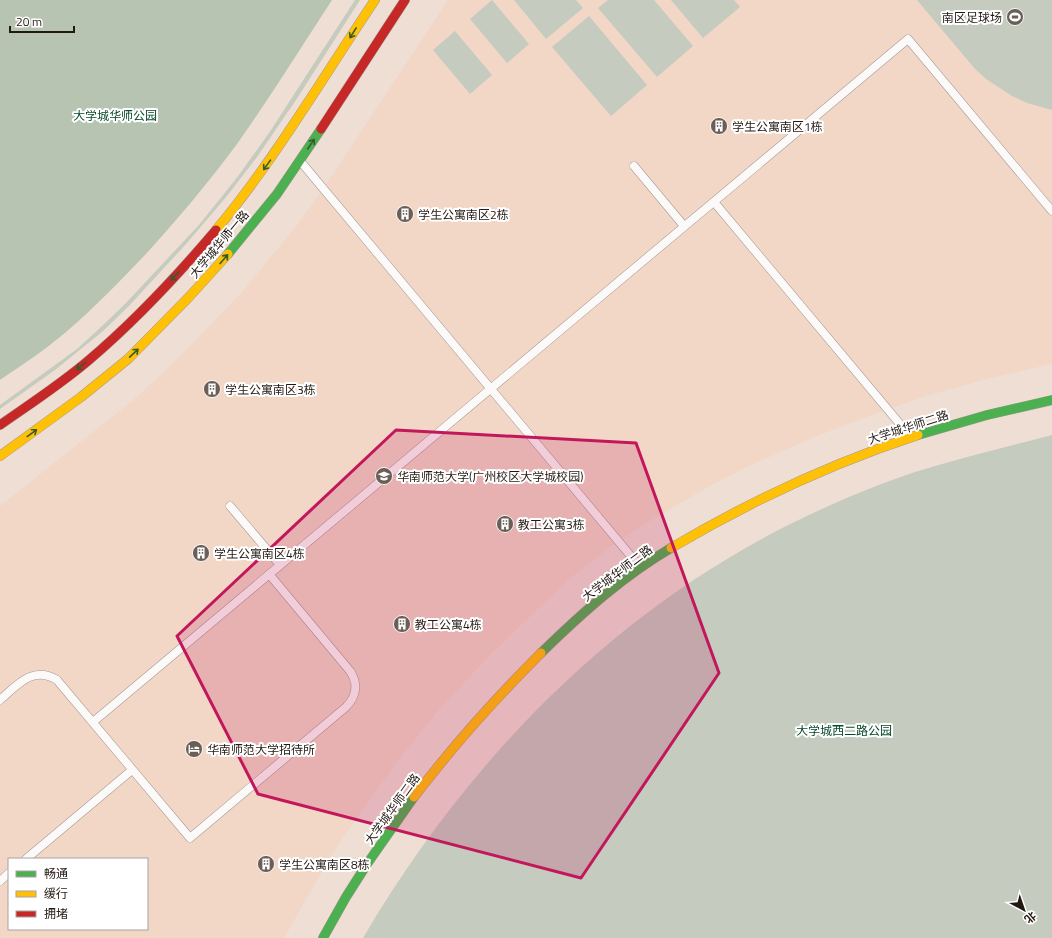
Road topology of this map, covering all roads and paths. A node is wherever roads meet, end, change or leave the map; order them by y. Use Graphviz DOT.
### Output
graph roads {
  1 [pos="375,0"];
  2 [pos="405,0"];
  3 [pos="300,161"];
  4 [pos="634,166"];
  5 [pos="714,202"];
  6 [pos="1052,211"];
  7 [pos="684,226"];
  8 [pos="491,389"];
  9 [pos="1052,400"];
  10 [pos="0,425"];
  11 [pos="912,438"];
  12 [pos="0,456"];
  13 [pos="230,506"];
  14 [pos="280,565"];
  15 [pos="640,567"];
  16 [pos="269,574"];
  17 [pos="0,700"];
  18 [pos="92,722"];
  19 [pos="132,770"];
  20 [pos="27,858"];
  21 [pos="8,874"];
  22 [pos="0,881"];
  23 [pos="323,938"];
  1 -- 10 [label="street, 大学城华师一路, one-way"];
  3 -- 2 [label="street, 大学城华师一路, one-way"];
  3 -- 8 [label="lane"];
  12 -- 3 [label="street, 大学城华师一路, one-way"];
  4 -- 7 [label="lane"];
  5 -- 6 [label="lane"];
  5 -- 7 [label="lane"];
  5 -- 11 [label="lane"];
  7 -- 8 [label="lane"];
  8 -- 14 [label="lane"];
  8 -- 15 [label="lane"];
  9 -- 11 [label="street, 大学城华师二路"];
  11 -- 15 [label="street, 大学城华师二路"];
  13 -- 14 [label="lane"];
  14 -- 16 [label="lane"];
  15 -- 23 [label="street, 大学城华师二路"];
  16 -- 18 [label="lane"];
  16 -- 19 [label="lane"];
  17 -- 18 [label="lane"];
  18 -- 19 [label="lane"];
  19 -- 20 [label="lane"];
  21 -- 22 [label="lane"];
}
